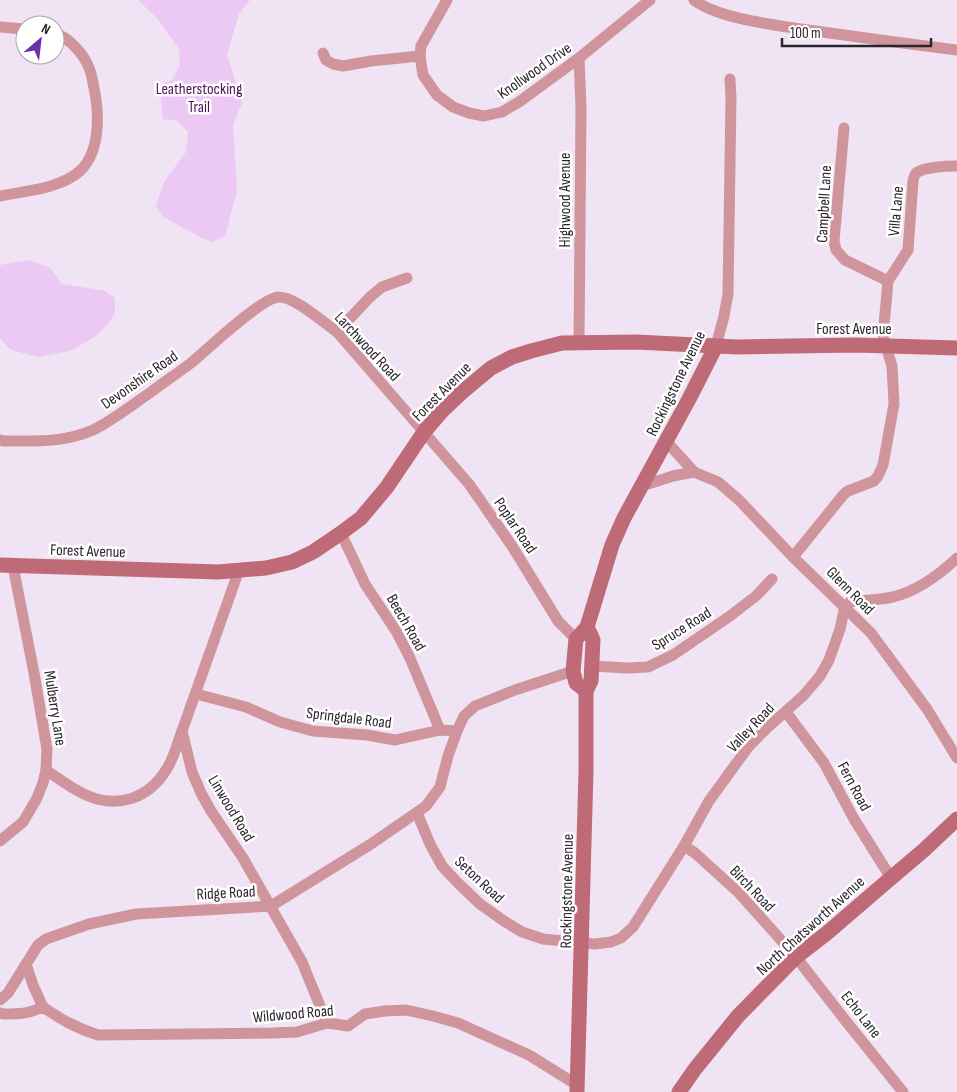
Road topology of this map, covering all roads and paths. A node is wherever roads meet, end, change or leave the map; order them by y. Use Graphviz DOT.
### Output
graph roads {
  1 [pos="447,0"];
  2 [pos="650,0"];
  3 [pos="694,0"];
  4 [pos="0,27"];
  5 [pos="15,28"];
  6 [pos="65,39"];
  7 [pos="957,50"];
  8 [pos="323,53"];
  9 [pos="420,56"];
  10 [pos="579,58"];
  11 [pos="730,79"];
  12 [pos="844,128"];
  13 [pos="957,163"];
  14 [pos="0,196"];
  15 [pos="406,278"];
  16 [pos="888,281"];
  17 [pos="278,297"];
  18 [pos="336,332"];
  19 [pos="579,343"];
  20 [pos="716,346"];
  21 [pos="886,346"];
  22 [pos="957,348"];
  23 [pos="424,432"];
  24 [pos="0,440"];
  25 [pos="666,441"];
  26 [pos="694,472"];
  27 [pos="642,486"];
  28 [pos="342,533"];
  29 [pos="793,557"];
  30 [pos="957,558"];
  31 [pos="6,566"];
  32 [pos="239,570"];
  33 [pos="772,579"];
  34 [pos="845,606"];
  35 [pos="587,626"];
  36 [pos="576,639"];
  37 [pos="592,666"];
  38 [pos="573,670"];
  39 [pos="586,691"];
  40 [pos="196,694"];
  41 [pos="786,712"];
  42 [pos="440,730"];
  43 [pos="182,731"];
  44 [pos="457,731"];
  45 [pos="957,758"];
  46 [pos="46,770"];
  47 [pos="417,812"];
  48 [pos="957,819"];
  49 [pos="0,841"];
  50 [pos="684,846"];
  51 [pos="890,878"];
  52 [pos="271,906"];
  53 [pos="582,943"];
  54 [pos="796,956"];
  55 [pos="26,964"];
  56 [pos="0,1000"];
  57 [pos="43,1007"];
  58 [pos="0,1013"];
  59 [pos="327,1023"];
  60 [pos="577,1088"];
  61 [pos="679,1092"];
  62 [pos="903,1092"];
  1 -- 9 [label="street"];
  2 -- 10 [label="street, Knollwood Drive"];
  3 -- 7 [label="street"];
  4 -- 5 [label="street"];
  6 -- 14 [label="street"];
  8 -- 9 [label="street"];
  9 -- 10 [label="street, Knollwood Drive"];
  10 -- 19 [label="street, Highwood Avenue"];
  11 -- 20 [label="street, Rockingstone Avenue"];
  12 -- 16 [label="street, Campbell Lane"];
  13 -- 16 [label="street, Villa Lane"];
  15 -- 18 [label="street"];
  16 -- 21 [label="street, Villa Lane"];
  17 -- 18 [label="street, Larchwood Road"];
  17 -- 24 [label="street, Devonshire Road"];
  18 -- 23 [label="street, Larchwood Road"];
  19 -- 20 [label="street, Forest Avenue"];
  19 -- 23 [label="street, Forest Avenue"];
  20 -- 21 [label="street, Forest Avenue"];
  20 -- 25 [label="street, Rockingstone Avenue"];
  21 -- 22 [label="street, Forest Avenue"];
  21 -- 29 [label="street, Villa Lane"];
  23 -- 28 [label="street, Forest Avenue"];
  23 -- 36 [label="street, Poplar Road"];
  25 -- 26 [label="street, Glenn Road"];
  25 -- 27 [label="street, Rockingstone Avenue"];
  26 -- 27 [label="street"];
  26 -- 29 [label="street, Glenn Road"];
  27 -- 35 [label="street, Rockingstone Avenue"];
  28 -- 32 [label="street, Forest Avenue"];
  28 -- 42 [label="street, Beech Road"];
  29 -- 34 [label="street, Glenn Road"];
  30 -- 34 [label="street"];
  31 -- 32 [label="street, Forest Avenue"];
  31 -- 46 [label="street, Mulberry Lane"];
  32 -- 40 [label="street"];
  33 -- 37 [label="street, Spruce Road"];
  34 -- 41 [label="street, Valley Road"];
  34 -- 45 [label="street, Glenn Road"];
  35 -- 36 [label="street, Rockingstone Avenue"];
  35 -- 37 [label="street, Rockingstone Avenue"];
  36 -- 38 [label="street"];
  37 -- 39 [label="street, Rockingstone Avenue"];
  38 -- 39 [label="street"];
  38 -- 44 [label="street"];
  39 -- 53 [label="street, Rockingstone Avenue"];
  40 -- 42 [label="street, Springdale Road"];
  40 -- 43 [label="street"];
  41 -- 50 [label="street, Valley Road"];
  41 -- 51 [label="street, Fern Road"];
  42 -- 44 [label="street, Springdale Road"];
  43 -- 46 [label="street"];
  43 -- 52 [label="street, Linwood Road"];
  44 -- 47 [label="street"];
  46 -- 49 [label="street, Mulberry Lane"];
  47 -- 52 [label="street, Ridge Road"];
  47 -- 53 [label="street, Seton Road"];
  48 -- 51 [label="street, North Chatsworth Avenue"];
  50 -- 53 [label="street, Valley Road"];
  50 -- 54 [label="street, Birch Road"];
  51 -- 54 [label="street, North Chatsworth Avenue"];
  52 -- 55 [label="street, Ridge Road"];
  52 -- 59 [label="street, Linwood Road"];
  53 -- 60 [label="street, Rockingstone Avenue"];
  54 -- 61 [label="street, North Chatsworth Avenue"];
  54 -- 62 [label="street, Echo Lane"];
  55 -- 56 [label="street, Ridge Road"];
  55 -- 57 [label="street"];
  57 -- 58 [label="street"];
  57 -- 59 [label="street, Wildwood Road"];
  59 -- 60 [label="street, Wildwood Road"];
}
